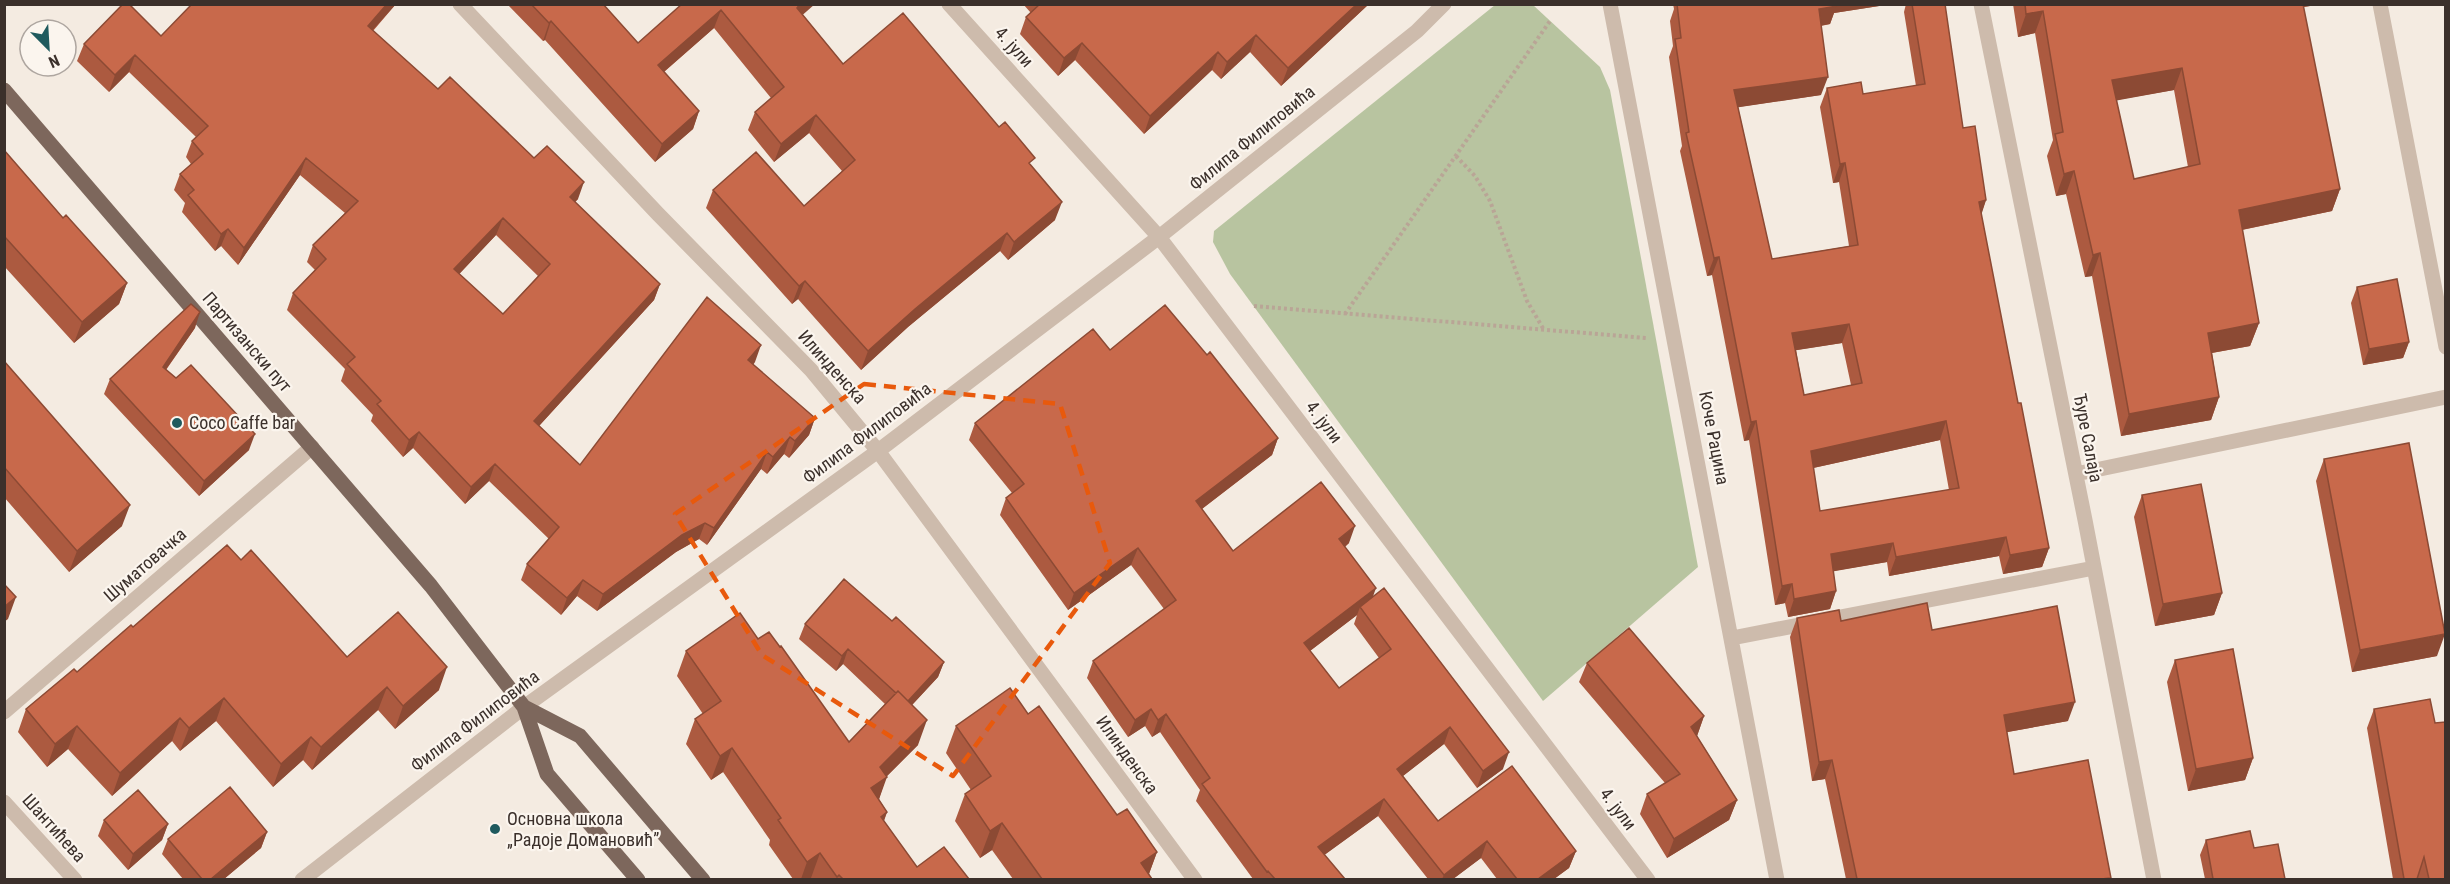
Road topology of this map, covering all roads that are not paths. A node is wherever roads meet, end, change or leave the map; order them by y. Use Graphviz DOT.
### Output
graph roads {
  1 [pos="460,4"];
  2 [pos="949,4"];
  3 [pos="1444,4"];
  4 [pos="1611,4"];
  5 [pos="1981,4"];
  6 [pos="2380,4"];
  7 [pos="4,90"];
  8 [pos="1159,237"];
  9 [pos="2445,347"];
  10 [pos="2445,397"];
  11 [pos="312,447"];
  12 [pos="878,451"];
  13 [pos="2076,474"];
  14 [pos="2094,568"];
  15 [pos="1732,639"];
  16 [pos="524,707"];
  17 [pos="4,712"];
  18 [pos="4,802"];
  19 [pos="75,879"];
  20 [pos="302,879"];
  21 [pos="638,879"];
  22 [pos="703,879"];
  23 [pos="1195,879"];
  24 [pos="1648,879"];
  25 [pos="1777,879"];
  26 [pos="2154,879"];
  1 -- 12 [label="street, Илинденска"];
  2 -- 8 [label="street, 4. јули"];
  3 -- 8 [label="street, Филипа Филиповића"];
  4 -- 15 [label="street, Коче Рацина"];
  5 -- 13 [label="street, Ђуре Салаја"];
  6 -- 9 [label="street"];
  7 -- 11 [label="main road, Партизански пут"];
  8 -- 12 [label="street, Филипа Филиповића"];
  8 -- 24 [label="street, 4. јули"];
  10 -- 13 [label="street"];
  11 -- 16 [label="main road, Партизански пут"];
  11 -- 17 [label="street, Шуматовачка"];
  12 -- 16 [label="street, Филипа Филиповића"];
  12 -- 23 [label="street, Илинденска"];
  13 -- 14 [label="street, Ђуре Салаја"];
  14 -- 15 [label="street"];
  14 -- 26 [label="street, Ђуре Салаја"];
  15 -- 25 [label="street, Коче Рацина"];
  16 -- 20 [label="street, Филипа Филиповића"];
  16 -- 21 [label="main road, Партизански пут"];
  16 -- 22 [label="main road, Партизански пут"];
  18 -- 19 [label="street, Шантићева"];
}
